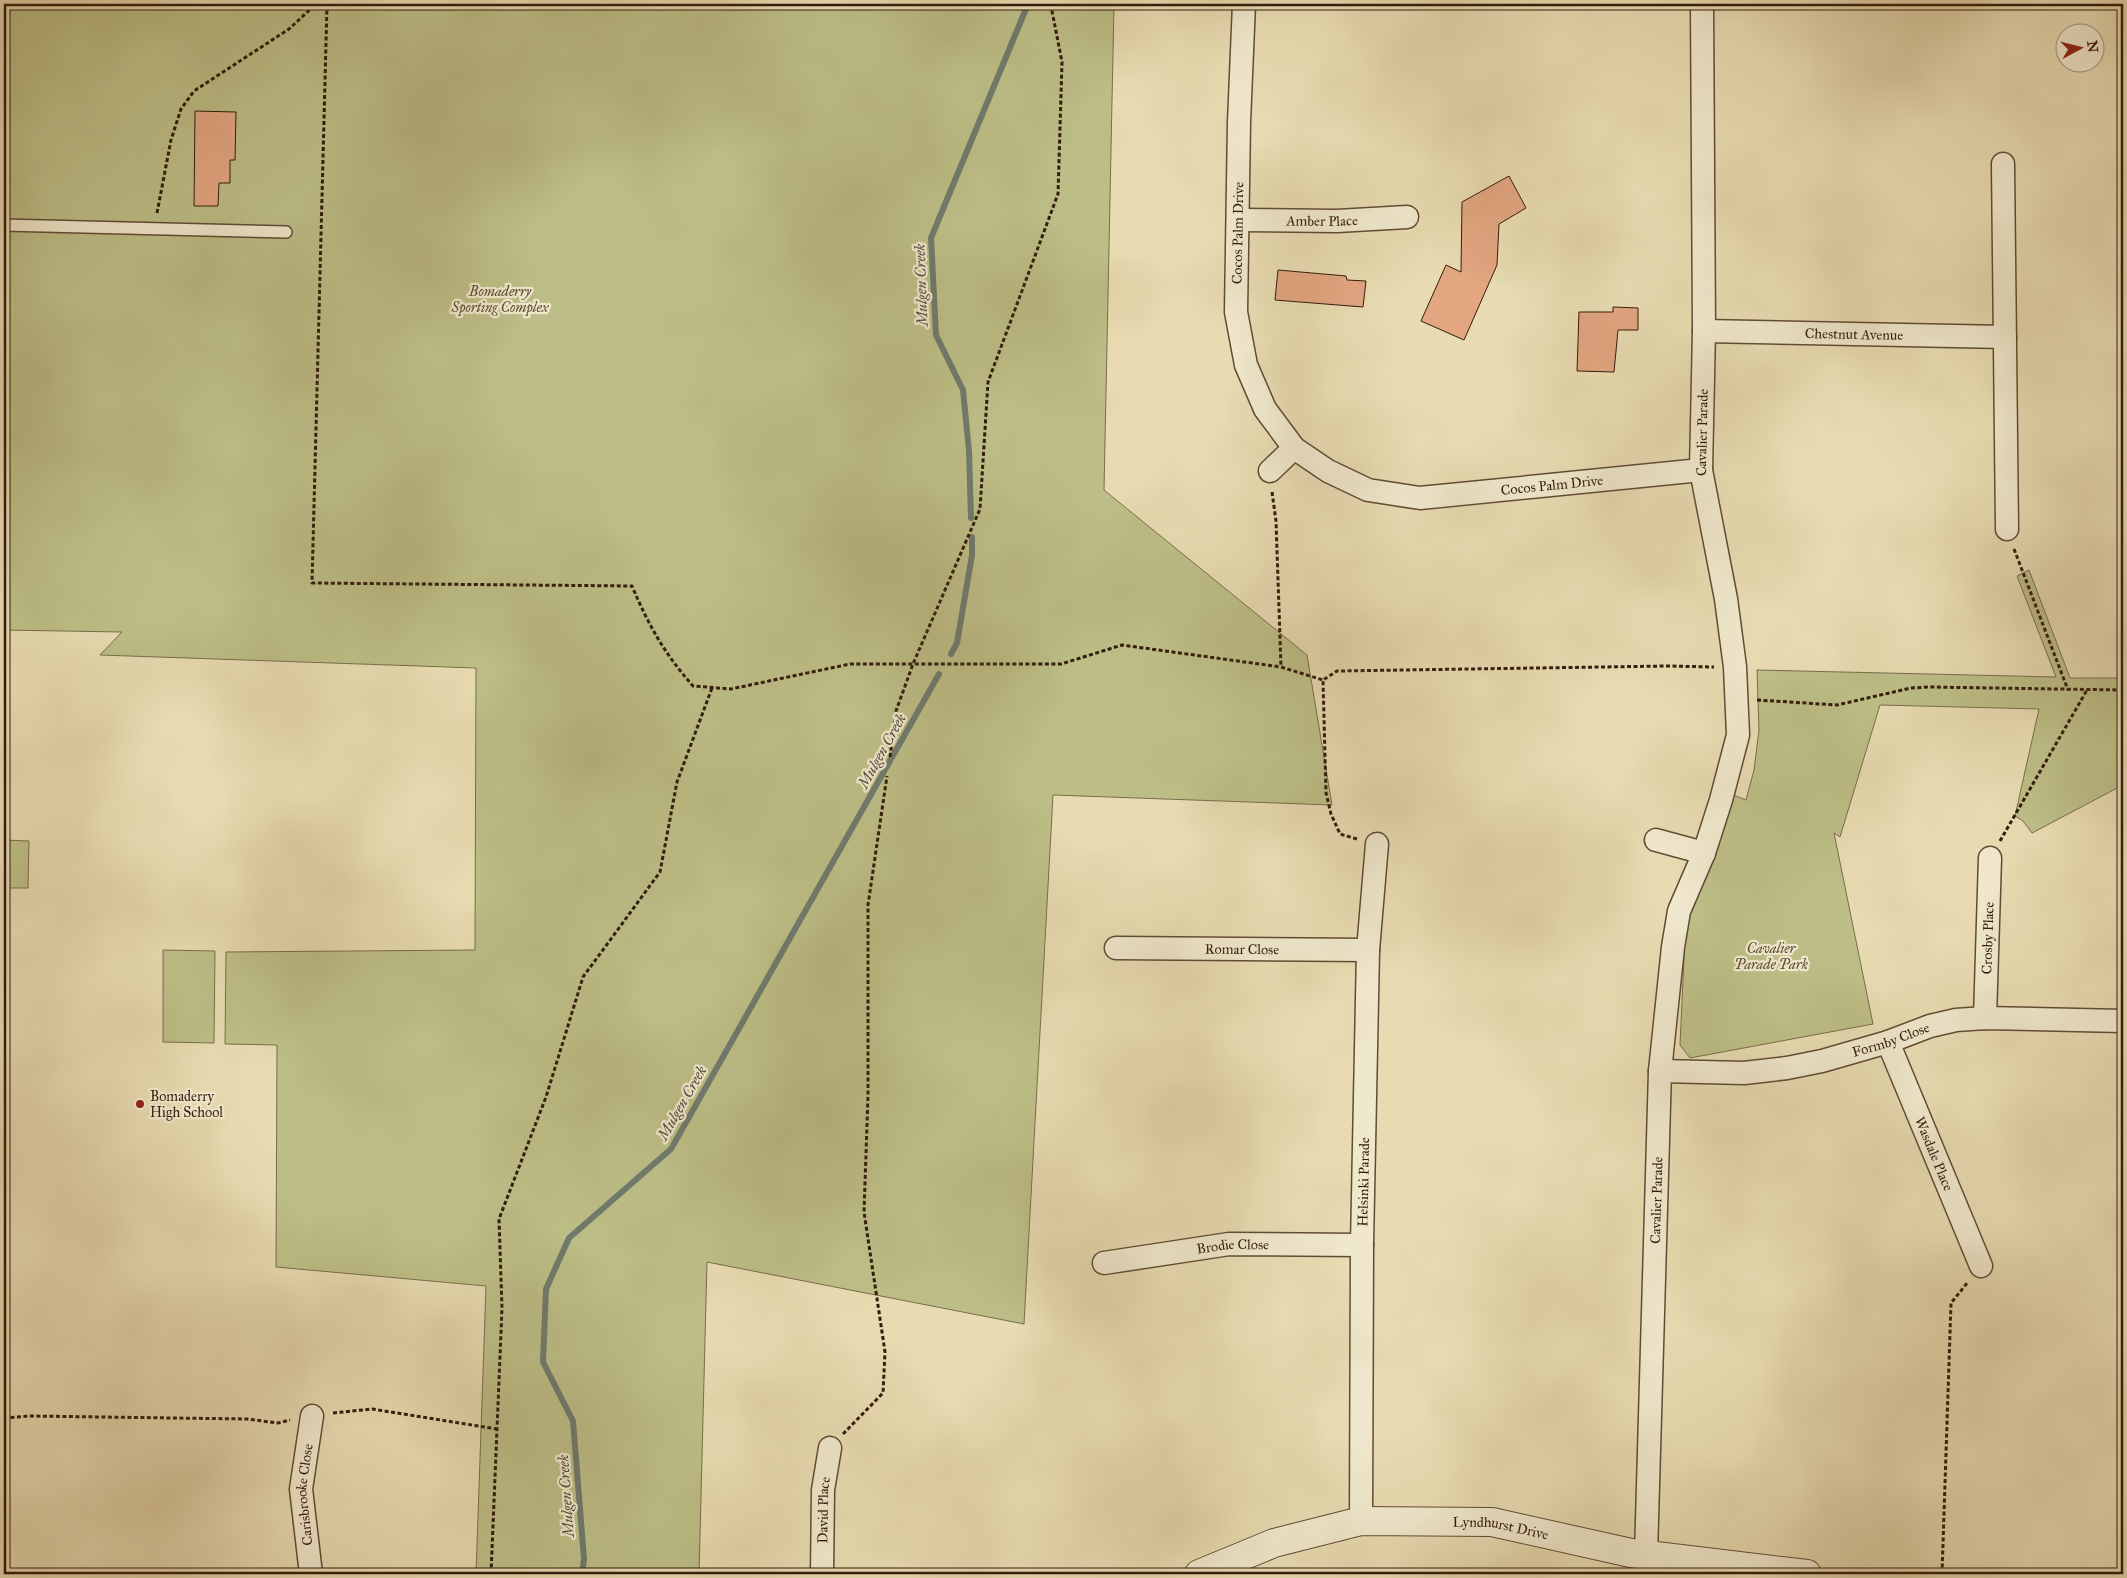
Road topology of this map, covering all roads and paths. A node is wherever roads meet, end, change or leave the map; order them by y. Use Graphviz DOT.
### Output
graph roads {
  1 [pos="316,4"];
  2 [pos="327,4"];
  3 [pos="1054,4"];
  4 [pos="1244,4"];
  5 [pos="1702,4"];
  6 [pos="2003,164"];
  7 [pos="1406,217"];
  8 [pos="1238,220"];
  9 [pos="4,225"];
  10 [pos="155,229"];
  11 [pos="286,232"];
  12 [pos="1704,331"];
  13 [pos="2005,337"];
  14 [pos="1294,448"];
  15 [pos="1701,470"];
  16 [pos="1270,471"];
  17 [pos="2007,529"];
  18 [pos="912,664"];
  19 [pos="1280,667"];
  20 [pos="1734,667"];
  21 [pos="1323,680"];
  22 [pos="712,688"];
  23 [pos="2068,690"];
  24 [pos="2087,690"];
  25 [pos="2123,690"];
  26 [pos="1736,699"];
  27 [pos="890,757"];
  28 [pos="887,776"];
  29 [pos="1656,840"];
  30 [pos="1377,844"];
  31 [pos="1704,854"];
  32 [pos="1990,858"];
  33 [pos="1116,948"];
  34 [pos="1368,950"];
  35 [pos="1985,1018"];
  36 [pos="2123,1021"];
  37 [pos="1888,1042"];
  38 [pos="1660,1072"];
  39 [pos="1362,1245"];
  40 [pos="1104,1263"];
  41 [pos="1981,1266"];
  42 [pos="312,1416"];
  43 [pos="4,1418"];
  44 [pos="497,1429"];
  45 [pos="830,1448"];
  46 [pos="1361,1521"];
  47 [pos="1646,1554"];
  48 [pos="311,1574"];
  49 [pos="491,1574"];
  50 [pos="822,1574"];
  51 [pos="1199,1574"];
  52 [pos="1807,1574"];
  53 [pos="1942,1574"];
  1 -- 10 [label="path"];
  2 -- 22 [label="path"];
  3 -- 18 [label="path"];
  4 -- 8 [label="street, Cocos Palm Drive"];
  5 -- 12 [label="street, Cavalier Parade"];
  6 -- 13 [label="street"];
  7 -- 8 [label="street, Amber Place"];
  8 -- 14 [label="street, Cocos Palm Drive"];
  9 -- 10 [label="lane"];
  10 -- 11 [label="lane"];
  12 -- 13 [label="street, Chestnut Avenue"];
  12 -- 15 [label="street, Cavalier Parade"];
  13 -- 17 [label="street"];
  14 -- 15 [label="street, Cocos Palm Drive"];
  14 -- 16 [label="street"];
  15 -- 20 [label="street, Cavalier Parade"];
  16 -- 19 [label="path"];
  17 -- 23 [label="path"];
  18 -- 19 [label="path"];
  18 -- 22 [label="path"];
  18 -- 27 [label="path"];
  19 -- 21 [label="path"];
  20 -- 21 [label="path"];
  20 -- 26 [label="street, Cavalier Parade"];
  21 -- 30 [label="path"];
  22 -- 44 [label="path"];
  23 -- 24 [label="path"];
  23 -- 26 [label="path"];
  24 -- 25 [label="path"];
  24 -- 32 [label="path"];
  26 -- 31 [label="street, Cavalier Parade"];
  28 -- 45 [label="path"];
  29 -- 31 [label="street"];
  30 -- 34 [label="street, Helsinki Parade"];
  31 -- 38 [label="street, Cavalier Parade"];
  32 -- 35 [label="street, Crosby Place"];
  33 -- 34 [label="street, Romar Close"];
  34 -- 39 [label="street, Helsinki Parade"];
  35 -- 36 [label="street, Formby Close"];
  35 -- 37 [label="street, Formby Close"];
  37 -- 38 [label="street, Formby Close"];
  37 -- 41 [label="street, Wasdale Place"];
  38 -- 47 [label="street, Cavalier Parade"];
  39 -- 40 [label="street, Brodie Close"];
  39 -- 46 [label="street, Helsinki Parade"];
  41 -- 53 [label="path"];
  42 -- 43 [label="path"];
  42 -- 44 [label="path"];
  42 -- 48 [label="street, Carisbrooke Close"];
  44 -- 49 [label="path"];
  45 -- 50 [label="street, David Place"];
  46 -- 47 [label="street, Lyndhurst Drive"];
  46 -- 51 [label="street, Lyndhurst Drive"];
  47 -- 52 [label="street, Lyndhurst Drive"];
}
